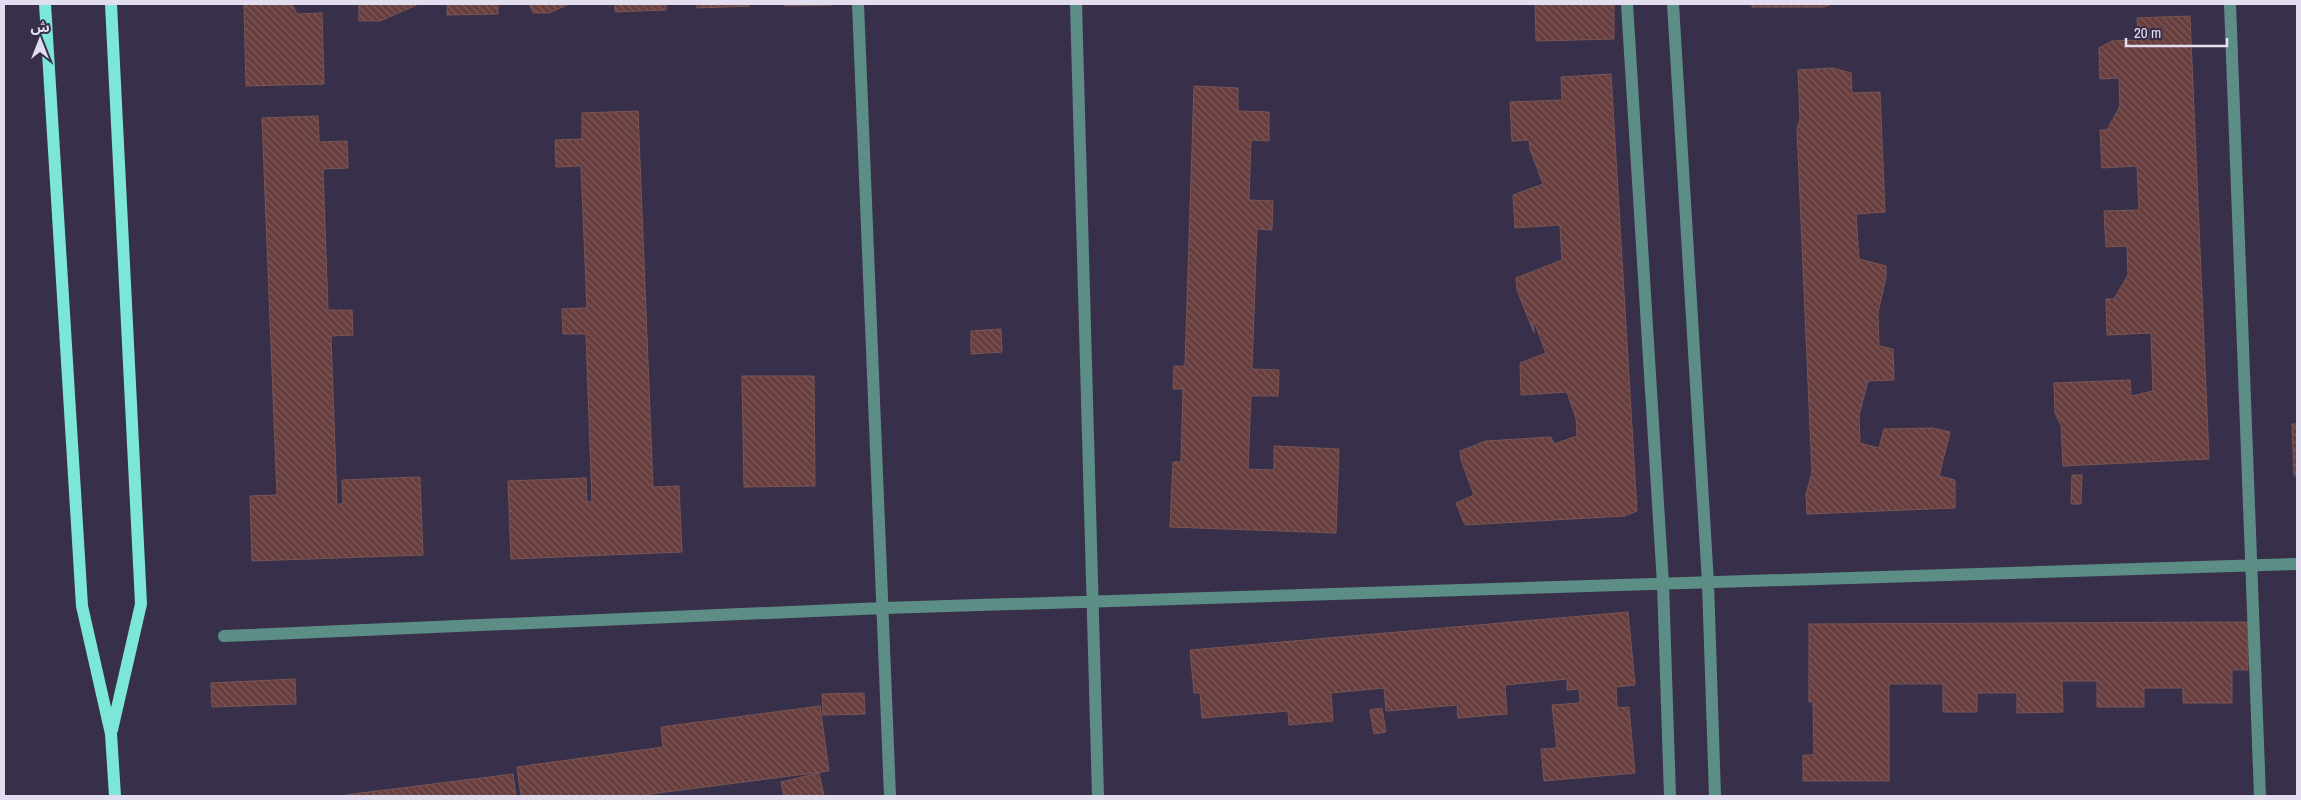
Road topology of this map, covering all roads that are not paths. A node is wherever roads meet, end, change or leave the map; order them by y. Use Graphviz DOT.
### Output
graph roads {
  1 [pos="45,4"];
  2 [pos="111,4"];
  3 [pos="858,4"];
  4 [pos="1076,4"];
  5 [pos="1627,4"];
  6 [pos="1673,4"];
  7 [pos="2230,4"];
  8 [pos="2297,564"];
  9 [pos="2250,566"];
  10 [pos="1708,583"];
  11 [pos="1662,584"];
  12 [pos="1091,602"];
  13 [pos="884,608"];
  14 [pos="224,636"];
  15 [pos="111,734"];
  16 [pos="115,796"];
  17 [pos="890,796"];
  18 [pos="1098,796"];
  19 [pos="1670,796"];
  20 [pos="1715,796"];
  21 [pos="2260,796"];
  1 -- 15 [label="main road"];
  2 -- 15 [label="main road"];
  3 -- 13 [label="street"];
  4 -- 12 [label="street"];
  5 -- 11 [label="street"];
  6 -- 10 [label="street"];
  7 -- 9 [label="street"];
  8 -- 9 [label="street"];
  9 -- 10 [label="street"];
  9 -- 21 [label="street"];
  10 -- 11 [label="street"];
  10 -- 20 [label="street"];
  11 -- 12 [label="street"];
  11 -- 19 [label="street"];
  12 -- 13 [label="street"];
  12 -- 18 [label="street"];
  13 -- 14 [label="street"];
  13 -- 17 [label="street"];
  15 -- 16 [label="main road"];
}
